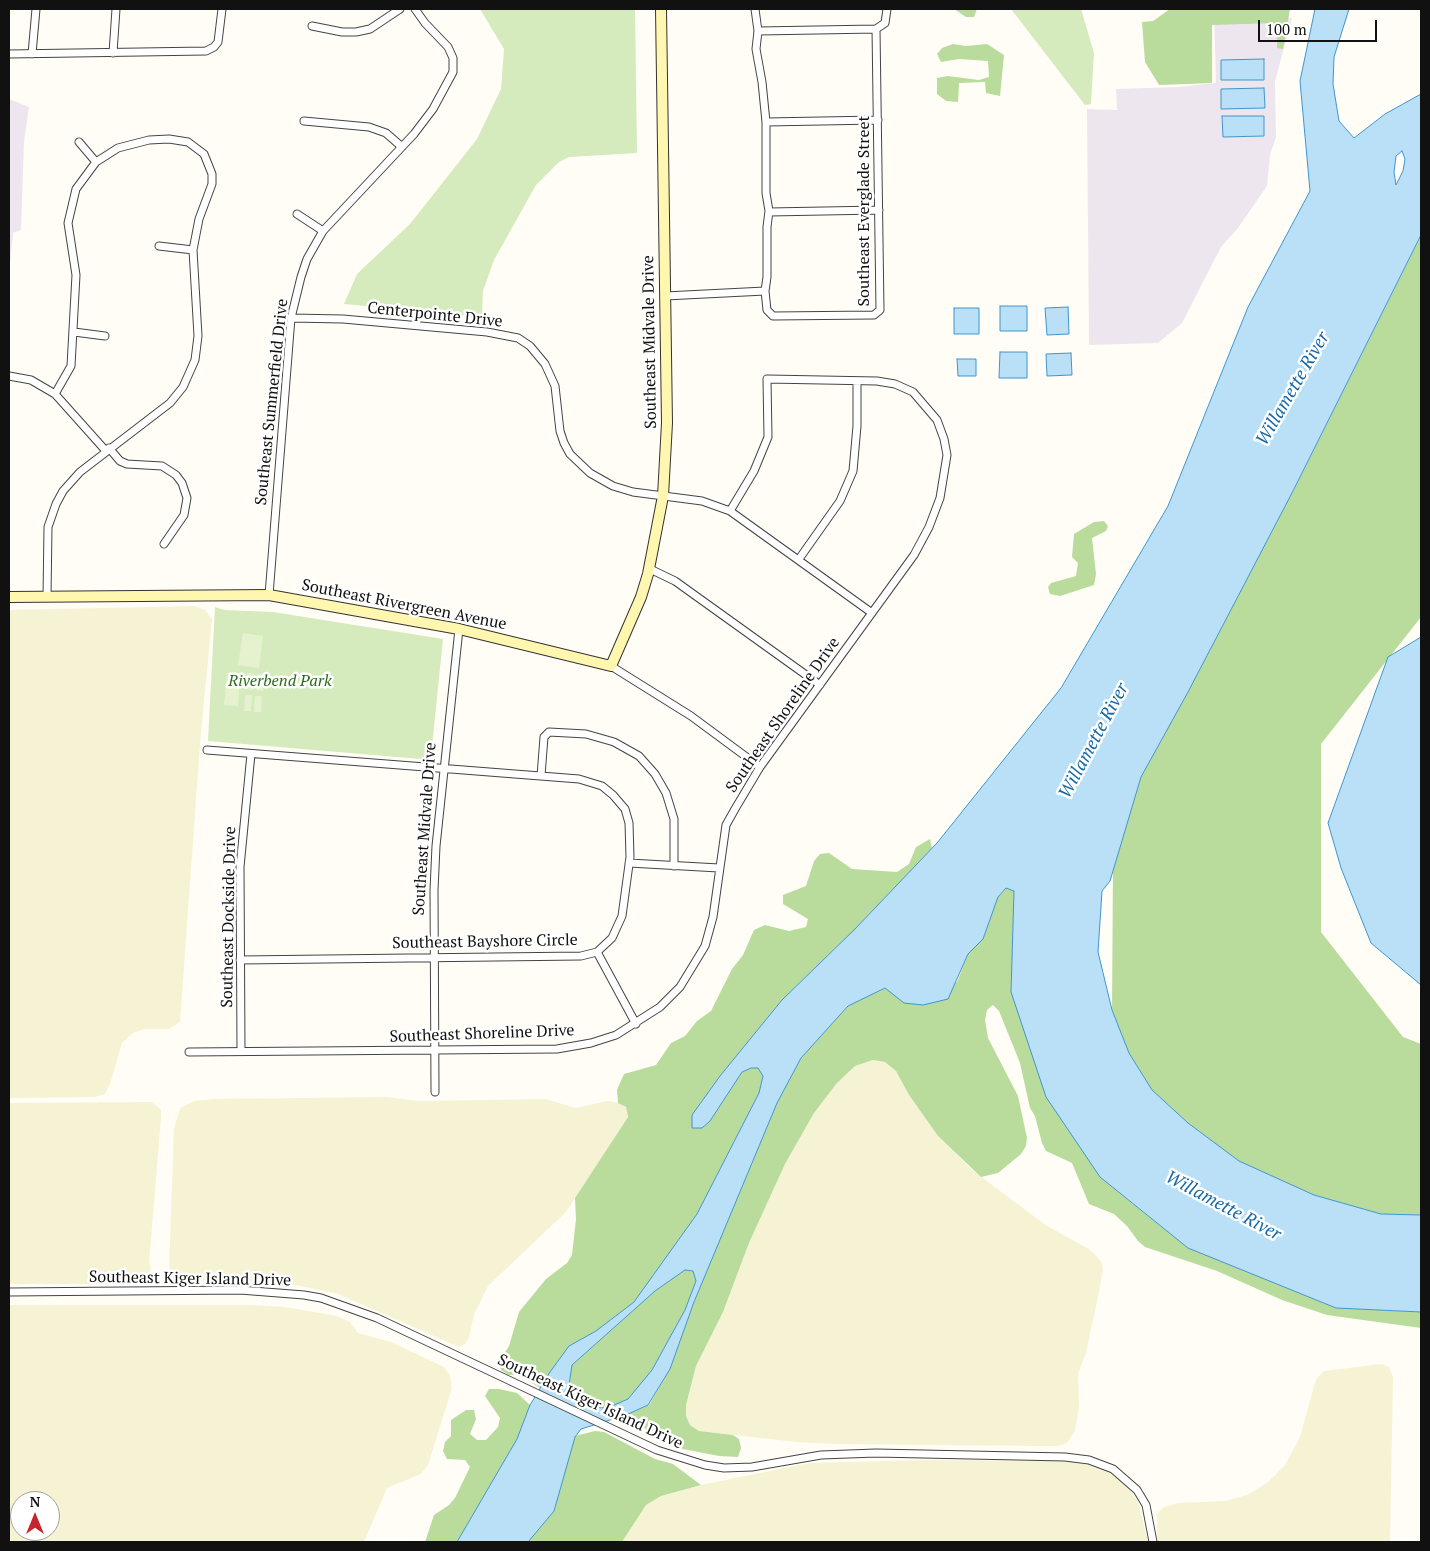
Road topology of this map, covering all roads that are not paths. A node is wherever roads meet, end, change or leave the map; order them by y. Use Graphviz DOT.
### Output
graph roads {
  1 [pos="36,9"];
  2 [pos="116,9"];
  3 [pos="222,9"];
  4 [pos="400,9"];
  5 [pos="415,9"];
  6 [pos="661,9"];
  7 [pos="755,9"];
  8 [pos="887,9"];
  9 [pos="312,26"];
  10 [pos="876,29"];
  11 [pos="758,31"];
  12 [pos="113,53"];
  13 [pos="9,54"];
  14 [pos="32,54"];
  15 [pos="878,120"];
  16 [pos="304,121"];
  17 [pos="766,122"];
  18 [pos="79,142"];
  19 [pos="402,147"];
  20 [pos="96,162"];
  21 [pos="879,210"];
  22 [pos="769,212"];
  23 [pos="297,214"];
  24 [pos="323,231"];
  25 [pos="159,246"];
  26 [pos="193,250"];
  27 [pos="765,291"];
  28 [pos="665,296"];
  29 [pos="291,318"];
  30 [pos="74,332"];
  31 [pos="105,336"];
  32 [pos="9,376"];
  33 [pos="857,381"];
  34 [pos="54,394"];
  35 [pos="108,450"];
  36 [pos="663,496"];
  37 [pos="730,511"];
  38 [pos="164,544"];
  39 [pos="799,559"];
  40 [pos="650,569"];
  41 [pos="270,595"];
  42 [pos="9,597"];
  43 [pos="47,597"];
  44 [pos="872,613"];
  45 [pos="459,629"];
  46 [pos="610,666"];
  47 [pos="820,685"];
  48 [pos="207,750"];
  49 [pos="251,754"];
  50 [pos="760,767"];
  51 [pos="444,768"];
  52 [pos="541,776"];
  53 [pos="629,863"];
  54 [pos="674,866"];
  55 [pos="719,868"];
  56 [pos="597,952"];
  57 [pos="434,957"];
  58 [pos="240,960"];
  59 [pos="636,1024"];
  60 [pos="241,1051"];
  61 [pos="434,1051"];
  62 [pos="189,1052"];
  63 [pos="435,1092"];
  64 [pos="9,1292"];
  65 [pos="1153,1542"];
  1 -- 14 [label="street"];
  2 -- 12 [label="street"];
  3 -- 12 [label="street"];
  4 -- 9 [label="street"];
  5 -- 19 [label="street, Southeast Summerfield Drive"];
  6 -- 28 [label="street, Southeast Midvale Drive"];
  7 -- 11 [label="street"];
  8 -- 10 [label="street"];
  10 -- 11 [label="street"];
  10 -- 15 [label="street, Southeast Everglade Street"];
  11 -- 17 [label="street"];
  12 -- 14 [label="street"];
  13 -- 14 [label="street"];
  15 -- 17 [label="street"];
  15 -- 21 [label="street, Southeast Everglade Street"];
  16 -- 19 [label="street"];
  17 -- 22 [label="street"];
  18 -- 20 [label="street"];
  19 -- 24 [label="street, Southeast Summerfield Drive"];
  20 -- 26 [label="street"];
  20 -- 30 [label="street"];
  21 -- 22 [label="street"];
  21 -- 27 [label="street, Southeast Everglade Street"];
  22 -- 27 [label="street"];
  23 -- 24 [label="street"];
  24 -- 29 [label="street, Southeast Summerfield Drive"];
  25 -- 26 [label="street"];
  26 -- 35 [label="street"];
  27 -- 28 [label="street"];
  28 -- 36 [label="street, Southeast Midvale Drive"];
  29 -- 36 [label="street, Centerpointe Drive"];
  29 -- 41 [label="street, Southeast Summerfield Drive"];
  30 -- 31 [label="street"];
  30 -- 34 [label="street"];
  32 -- 34 [label="street"];
  33 -- 37 [label="street, Southeast Shoreline Drive"];
  33 -- 39 [label="street"];
  33 -- 44 [label="street, Southeast Shoreline Drive"];
  34 -- 35 [label="street"];
  35 -- 38 [label="street"];
  35 -- 43 [label="street"];
  36 -- 37 [label="street, Centerpointe Drive"];
  36 -- 40 [label="street, Southeast Midvale Drive"];
  37 -- 39 [label="street, Centerpointe Drive"];
  39 -- 44 [label="street, Centerpointe Drive"];
  40 -- 46 [label="street, Southeast Midvale Drive"];
  40 -- 47 [label="street"];
  41 -- 43 [label="street, Southeast Rivergreen Avenue"];
  41 -- 45 [label="street, Southeast Rivergreen Avenue"];
  42 -- 43 [label="street, Southeast Rivergreen Avenue"];
  44 -- 47 [label="street, Southeast Shoreline Drive"];
  45 -- 46 [label="street, Southeast Rivergreen Avenue"];
  45 -- 51 [label="street, Southeast Midvale Drive"];
  46 -- 50 [label="street, Southeast Rivergreen Avenue"];
  47 -- 50 [label="street, Southeast Shoreline Drive"];
  48 -- 49 [label="street, Southeast Bayshore Circle"];
  49 -- 51 [label="street, Southeast Bayshore Circle"];
  49 -- 58 [label="street, Southeast Dockside Drive"];
  50 -- 55 [label="street, Southeast Shoreline Drive"];
  51 -- 52 [label="street, Southeast Bayshore Circle"];
  51 -- 57 [label="street, Southeast Midvale Drive"];
  52 -- 53 [label="street, Southeast Bayshore Circle"];
  52 -- 54 [label="street"];
  53 -- 54 [label="street"];
  53 -- 56 [label="street, Southeast Bayshore Circle"];
  54 -- 55 [label="street"];
  55 -- 59 [label="street, Southeast Shoreline Drive"];
  56 -- 57 [label="street, Southeast Bayshore Circle"];
  56 -- 59 [label="street"];
  57 -- 58 [label="street, Southeast Bayshore Circle"];
  57 -- 61 [label="street, Southeast Midvale Drive"];
  58 -- 60 [label="street, Southeast Dockside Drive"];
  59 -- 61 [label="street, Southeast Shoreline Drive"];
  60 -- 61 [label="street, Southeast Shoreline Drive"];
  60 -- 62 [label="street, Southeast Shoreline Drive"];
  61 -- 63 [label="street, Southeast Midvale Drive"];
  64 -- 65 [label="street, Southeast Kiger Island Drive"];
}
